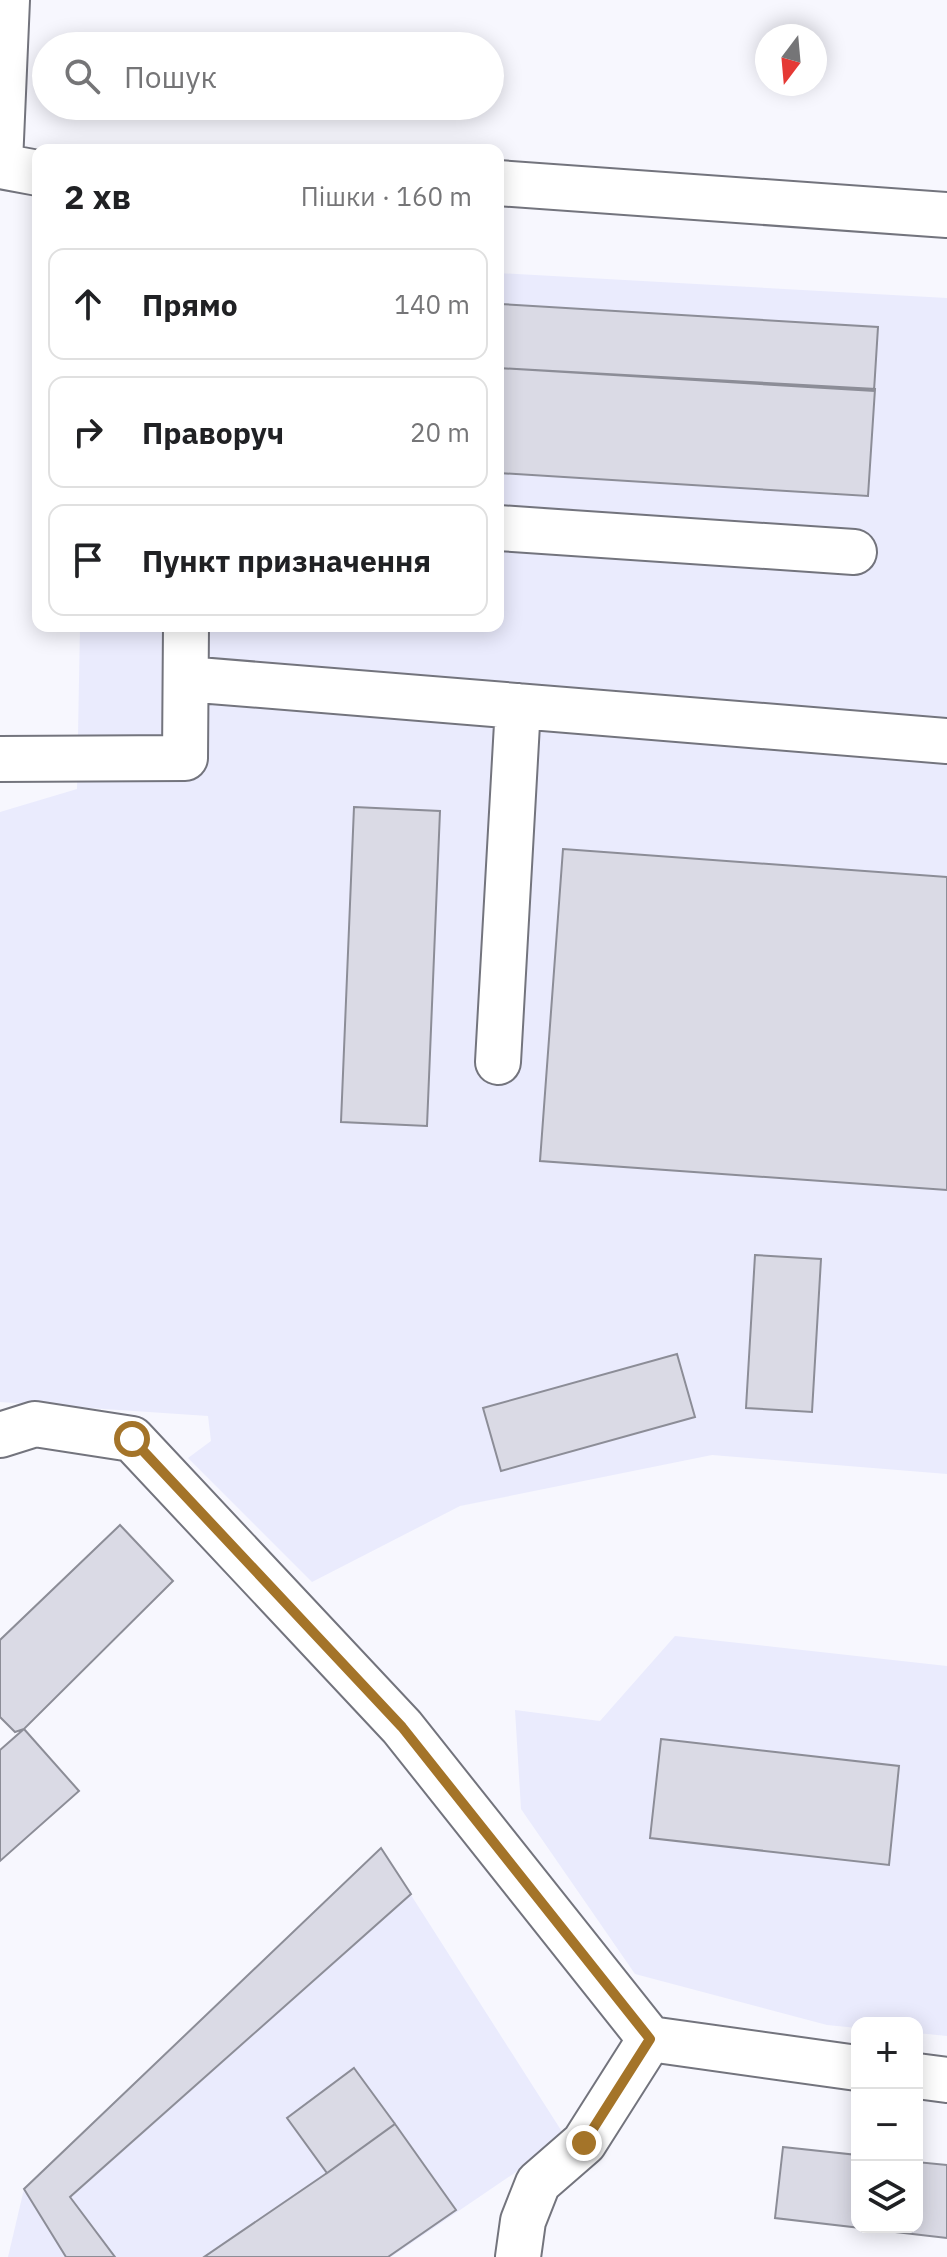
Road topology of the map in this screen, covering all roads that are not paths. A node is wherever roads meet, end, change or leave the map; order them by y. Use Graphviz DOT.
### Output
graph roads {
  1 [pos="7,0"];
  2 [pos="0,164"];
  3 [pos="32,172"];
  4 [pos="504,183"];
  5 [pos="947,215"];
  6 [pos="504,528"];
  7 [pos="854,552"];
  8 [pos="186,632"];
  9 [pos="186,679"];
  10 [pos="518,706"];
  11 [pos="947,741"];
  12 [pos="0,759"];
  13 [pos="498,1062"];
  14 [pos="0,1435"];
  15 [pos="650,2039"];
  16 [pos="851,2067"];
  17 [pos="923,2077"];
  18 [pos="947,2080"];
  19 [pos="518,2257"];
  1 -- 2 [label="street"];
  2 -- 3 [label="street"];
  4 -- 5 [label="street"];
  6 -- 7 [label="street"];
  8 -- 9 [label="street"];
  9 -- 10 [label="street"];
  9 -- 12 [label="street"];
  10 -- 11 [label="street"];
  10 -- 13 [label="street"];
  14 -- 15 [label="street"];
  15 -- 16 [label="street"];
  15 -- 19 [label="street"];
  17 -- 18 [label="street"];
}
